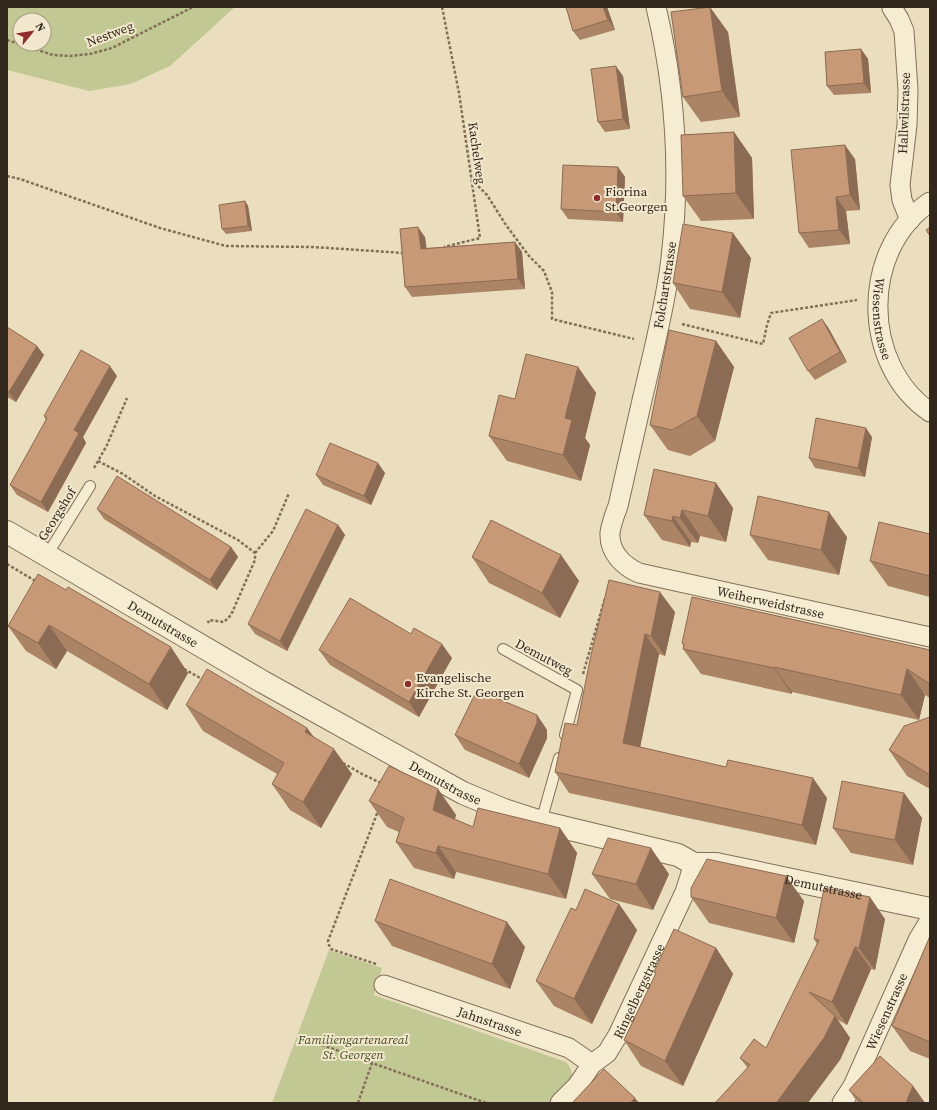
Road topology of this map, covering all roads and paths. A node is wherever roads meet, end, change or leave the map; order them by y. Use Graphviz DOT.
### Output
graph roads {
  1 [pos="193,7"];
  2 [pos="442,7"];
  3 [pos="656,7"];
  4 [pos="892,8"];
  5 [pos="7,40"];
  6 [pos="7,176"];
  7 [pos="471,179"];
  8 [pos="930,202"];
  9 [pos="910,220"];
  10 [pos="439,249"];
  11 [pos="410,254"];
  12 [pos="860,300"];
  13 [pos="681,323"];
  14 [pos="636,340"];
  15 [pos="127,398"];
  16 [pos="930,412"];
  17 [pos="98,461"];
  18 [pos="90,486"];
  19 [pos="289,493"];
  20 [pos="7,532"];
  21 [pos="255,553"];
  22 [pos="47,555"];
  23 [pos="617,557"];
  24 [pos="7,564"];
  25 [pos="37,582"];
  26 [pos="606,594"];
  27 [pos="209,620"];
  28 [pos="930,637"];
  29 [pos="503,649"];
  30 [pos="177,665"];
  31 [pos="204,680"];
  32 [pos="578,690"];
  33 [pos="342,762"];
  34 [pos="381,783"];
  35 [pos="378,811"];
  36 [pos="541,822"];
  37 [pos="694,864"];
  38 [pos="930,909"];
  39 [pos="930,920"];
  40 [pos="378,964"];
  41 [pos="384,985"];
  42 [pos="303,1038"];
  43 [pos="372,1063"];
  44 [pos="592,1064"];
  45 [pos="358,1103"];
  46 [pos="486,1103"];
  47 [pos="560,1103"];
  48 [pos="842,1103"];
  1 -- 5 [label="path, Nestweg"];
  2 -- 7 [label="path, Kachelweg"];
  3 -- 23 [label="street, Folchartstrasse"];
  4 -- 9 [label="street, Hallwilstrasse"];
  6 -- 11 [label="path"];
  7 -- 10 [label="path, Kachelweg"];
  7 -- 14 [label="path"];
  8 -- 9 [label="street, Wiesenstrasse"];
  9 -- 16 [label="street, Wiesenstrasse"];
  12 -- 13 [label="path"];
  15 -- 17 [label="path"];
  17 -- 18 [label="path"];
  17 -- 21 [label="path"];
  18 -- 22 [label="lane, Georgshof"];
  19 -- 21 [label="path"];
  20 -- 22 [label="street, Demutstrasse"];
  21 -- 27 [label="path"];
  22 -- 36 [label="street, Demutstrasse"];
  23 -- 28 [label="street, Weiherweidstrasse"];
  24 -- 25 [label="path"];
  26 -- 32 [label="path"];
  29 -- 32 [label="lane, Demutweg"];
  30 -- 31 [label="path"];
  32 -- 36 [label="lane, Demutweg"];
  33 -- 34 [label="path"];
  35 -- 40 [label="path"];
  36 -- 37 [label="street, Demutstrasse"];
  37 -- 38 [label="street, Demutstrasse"];
  37 -- 44 [label="street, Ringelbergstrasse"];
  39 -- 48 [label="street, Wiesenstrasse"];
  41 -- 44 [label="street, Jahnstrasse"];
  42 -- 43 [label="path"];
  43 -- 45 [label="path"];
  43 -- 46 [label="path"];
  44 -- 47 [label="street, Ringelbergstrasse"];
}
